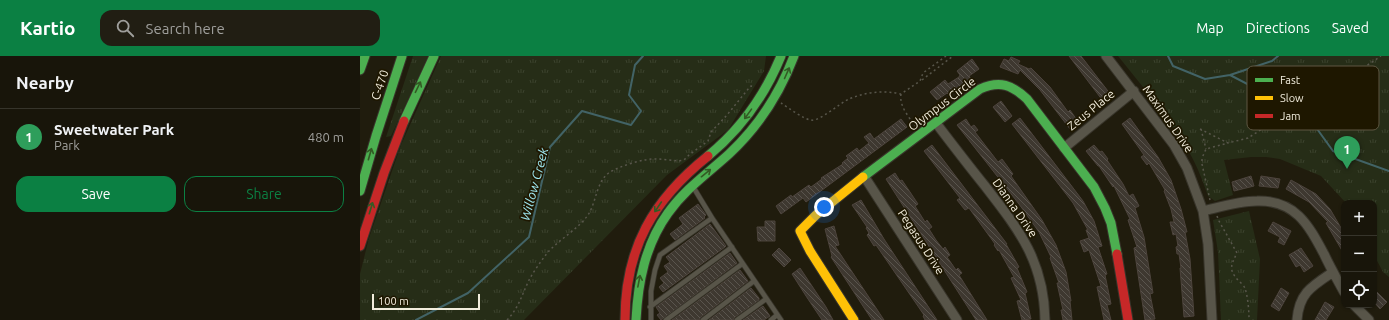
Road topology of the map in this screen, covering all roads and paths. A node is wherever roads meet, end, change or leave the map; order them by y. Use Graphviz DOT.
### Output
graph roads {
  1 [pos="364,56"];
  2 [pos="402,56"];
  3 [pos="434,56"];
  4 [pos="781,56"];
  5 [pos="794,56"];
  6 [pos="946,56"];
  7 [pos="953,56"];
  8 [pos="1106,56"];
  9 [pos="1381,56"];
  10 [pos="1365,66"];
  11 [pos="360,70"];
  12 [pos="920,81"];
  13 [pos="754,86"];
  14 [pos="1134,91"];
  15 [pos="901,94"];
  16 [pos="778,101"];
  17 [pos="936,123"];
  18 [pos="1260,130"];
  19 [pos="921,134"];
  20 [pos="1228,143"];
  21 [pos="1064,148"];
  22 [pos="1206,148"];
  23 [pos="864,176"];
  24 [pos="692,185"];
  25 [pos="360,192"];
  26 [pos="1215,208"];
  27 [pos="1202,211"];
  28 [pos="712,218"];
  29 [pos="360,246"];
  30 [pos="732,248"];
  31 [pos="742,264"];
  32 [pos="1333,272"];
  33 [pos="754,281"];
  34 [pos="1341,287"];
  35 [pos="766,299"];
  36 [pos="650,307"];
  37 [pos="1357,308"];
  38 [pos="777,315"];
  39 [pos="507,320"];
  40 [pos="625,320"];
  41 [pos="636,320"];
  42 [pos="651,320"];
  43 [pos="666,320"];
  44 [pos="703,320"];
  45 [pos="737,320"];
  46 [pos="771,320"];
  47 [pos="781,320"];
  48 [pos="854,320"];
  49 [pos="957,320"];
  50 [pos="1045,320"];
  51 [pos="1128,320"];
  52 [pos="1212,320"];
  53 [pos="1249,320"];
  54 [pos="1297,320"];
  55 [pos="1369,320"];
  1 -- 11 [label="main road, C-470"];
  25 -- 2 [label="main road, C-470, one-way"];
  29 -- 3 [label="main road, one-way"];
  4 -- 40 [label="main road, one-way"];
  24 -- 5 [label="main road, one-way"];
  6 -- 12 [label="path"];
  7 -- 12 [label="path"];
  8 -- 14 [label="street, Maximus Drive"];
  9 -- 10 [label="path"];
  12 -- 15 [label="path"];
  13 -- 39 [label="path"];
  14 -- 21 [label="street, Zeus Place"];
  14 -- 27 [label="street, Maximus Drive"];
  15 -- 16 [label="path"];
  15 -- 19 [label="path"];
  17 -- 19 [label="main road, Olympus Circle"];
  17 -- 21 [label="main road, Olympus Circle"];
  17 -- 50 [label="street, Dianna Drive"];
  18 -- 20 [label="path"];
  19 -- 23 [label="main road, Olympus Circle"];
  20 -- 22 [label="path"];
  20 -- 22 [label="path"];
  21 -- 51 [label="main road, Olympus Circle"];
  22 -- 26 [label="path"];
  23 -- 48 [label="main road, Olympus Circle"];
  23 -- 49 [label="street, Pegasus Drive"];
  24 -- 28 [label="lane"];
  41 -- 24 [label="main road, one-way"];
  26 -- 27 [label="street"];
  26 -- 32 [label="street"];
  26 -- 53 [label="path"];
  27 -- 52 [label="street, Maximus Drive"];
  28 -- 30 [label="lane"];
  28 -- 36 [label="lane"];
  30 -- 31 [label="lane"];
  30 -- 36 [label="lane"];
  31 -- 33 [label="lane"];
  31 -- 43 [label="lane"];
  32 -- 34 [label="street"];
  32 -- 54 [label="street"];
  33 -- 35 [label="lane"];
  33 -- 44 [label="lane"];
  35 -- 38 [label="lane"];
  35 -- 45 [label="lane"];
  36 -- 42 [label="lane"];
  37 -- 55 [label="street"];
  38 -- 46 [label="lane"];
  38 -- 47 [label="lane"];
}
